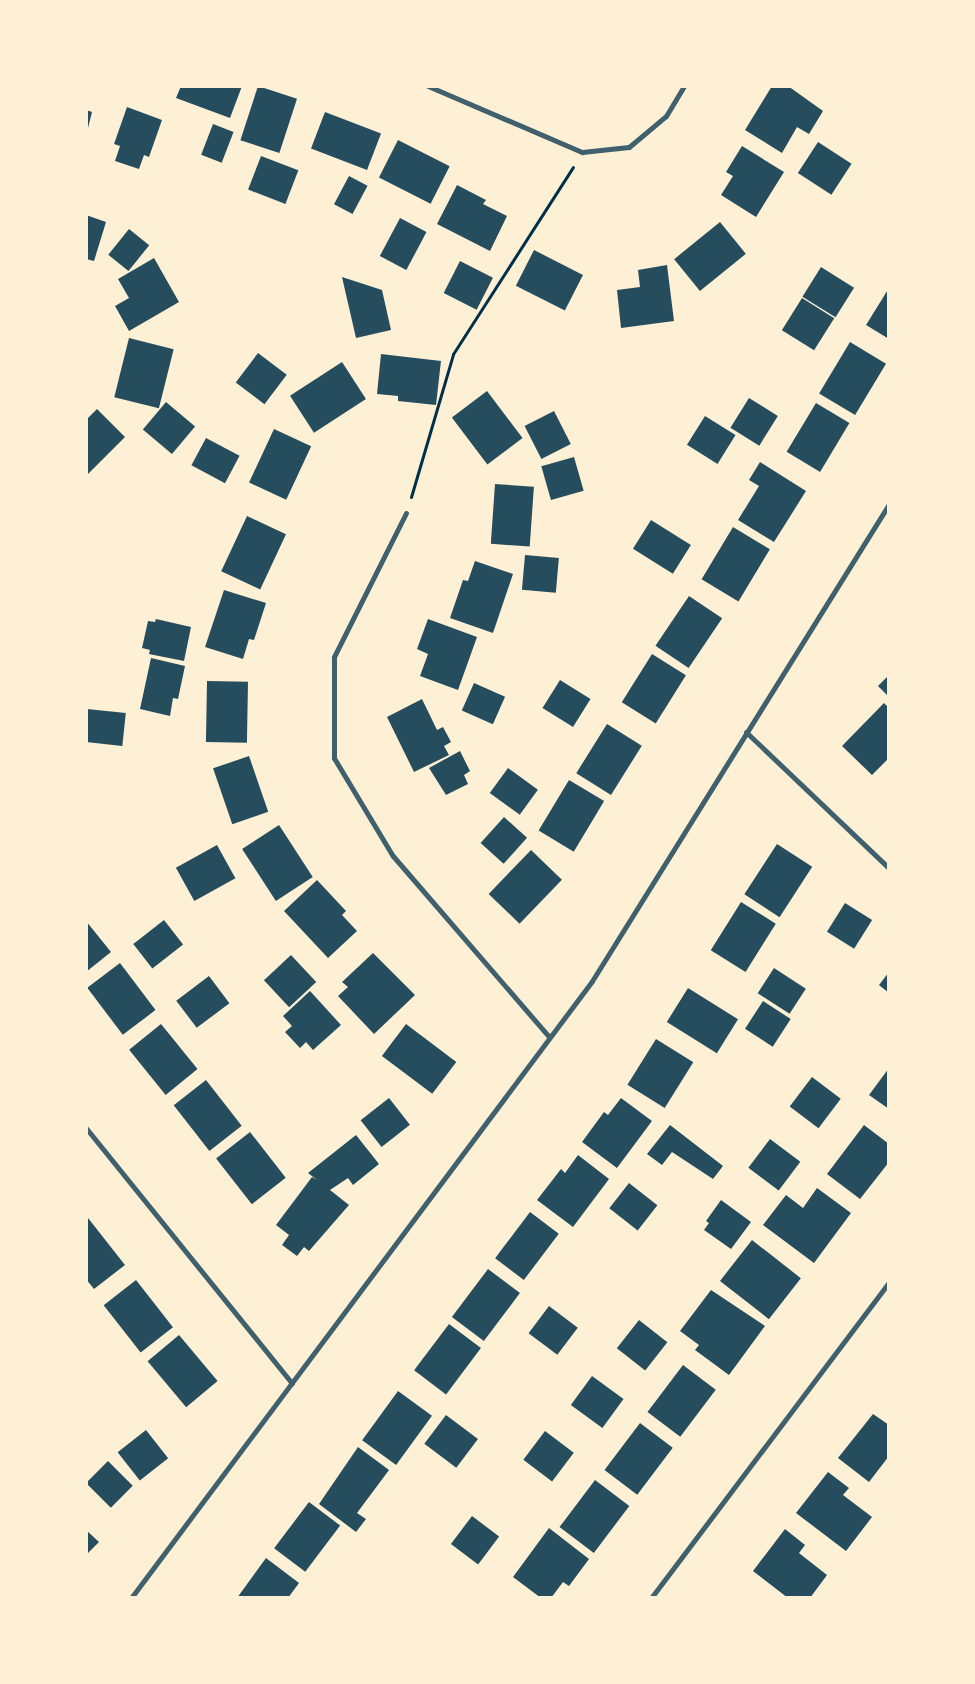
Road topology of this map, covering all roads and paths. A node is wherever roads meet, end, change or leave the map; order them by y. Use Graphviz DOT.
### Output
graph roads {
  1 [pos="428,86"];
  2 [pos="684,86"];
  3 [pos="582,152"];
  4 [pos="889,504"];
  5 [pos="406,514"];
  6 [pos="746,732"];
  7 [pos="889,868"];
  8 [pos="549,1036"];
  9 [pos="86,1128"];
  10 [pos="889,1282"];
  11 [pos="292,1383"];
  12 [pos="131,1598"];
  13 [pos="651,1598"];
  1 -- 3 [label="street"];
  2 -- 3 [label="street"];
  3 -- 5 [label="path"];
  4 -- 6 [label="street"];
  5 -- 8 [label="street"];
  6 -- 7 [label="street"];
  6 -- 8 [label="street"];
  8 -- 11 [label="street"];
  9 -- 11 [label="street"];
  10 -- 13 [label="street"];
  11 -- 12 [label="street"];
}
